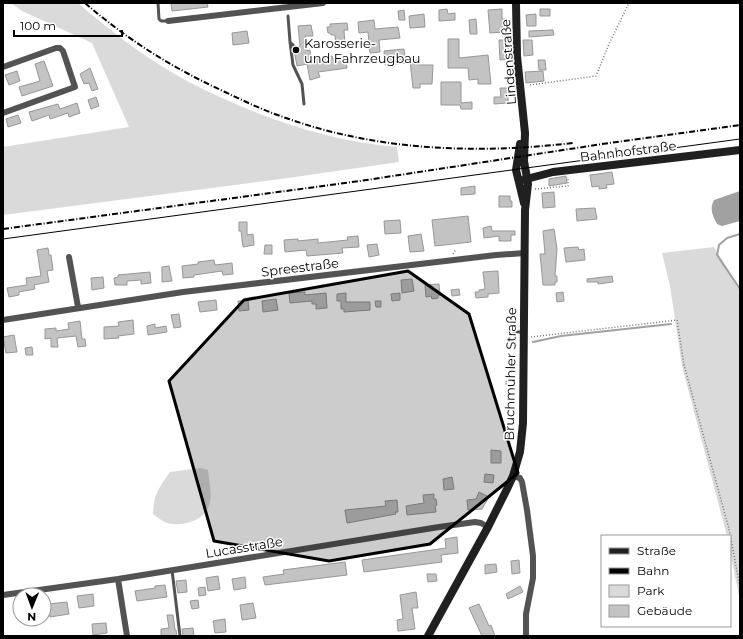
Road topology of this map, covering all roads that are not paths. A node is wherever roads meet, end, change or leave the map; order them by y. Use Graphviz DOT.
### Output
graph roads {
  1 [pos="158,3"];
  2 [pos="323,3"];
  3 [pos="516,3"];
  4 [pos="288,16"];
  5 [pos="168,21"];
  6 [pos="290,42"];
  7 [pos="295,47"];
  8 [pos="3,67"];
  9 [pos="304,104"];
  10 [pos="3,113"];
  11 [pos="740,150"];
  12 [pos="523,180"];
  13 [pos="525,253"];
  14 [pos="69,257"];
  15 [pos="78,307"];
  16 [pos="3,320"];
  17 [pos="514,332"];
  18 [pos="524,335"];
  19 [pos="513,476"];
  20 [pos="488,527"];
  21 [pos="172,570"];
  22 [pos="118,579"];
  23 [pos="3,595"];
  24 [pos="127,636"];
  25 [pos="180,636"];
  26 [pos="428,636"];
  27 [pos="526,636"];
  1 -- 5 [label="lane"];
  2 -- 5 [label="street"];
  3 -- 12 [label="street, Lindenstraße"];
  4 -- 6 [label="lane"];
  6 -- 7 [label="lane"];
  6 -- 9 [label="lane"];
  8 -- 10 [label="street"];
  11 -- 12 [label="street, Bahnhofstraße"];
  12 -- 13 [label="street, Bruchmühler Straße"];
  13 -- 15 [label="street, Spreestraße"];
  13 -- 18 [label="street, Bruchmühler Straße"];
  14 -- 15 [label="street"];
  15 -- 16 [label="street, Spreestraße"];
  17 -- 18 [label="lane"];
  18 -- 19 [label="street, Bruchmühler Straße"];
  19 -- 20 [label="street, Bruchmühler Straße"];
  19 -- 27 [label="street"];
  20 -- 21 [label="street, Lucasstraße"];
  20 -- 26 [label="street, Bruchmühler Straße"];
  21 -- 22 [label="street, Lucasstraße"];
  21 -- 25 [label="lane"];
  22 -- 23 [label="street, Lucasstraße"];
  22 -- 24 [label="street"];
}
